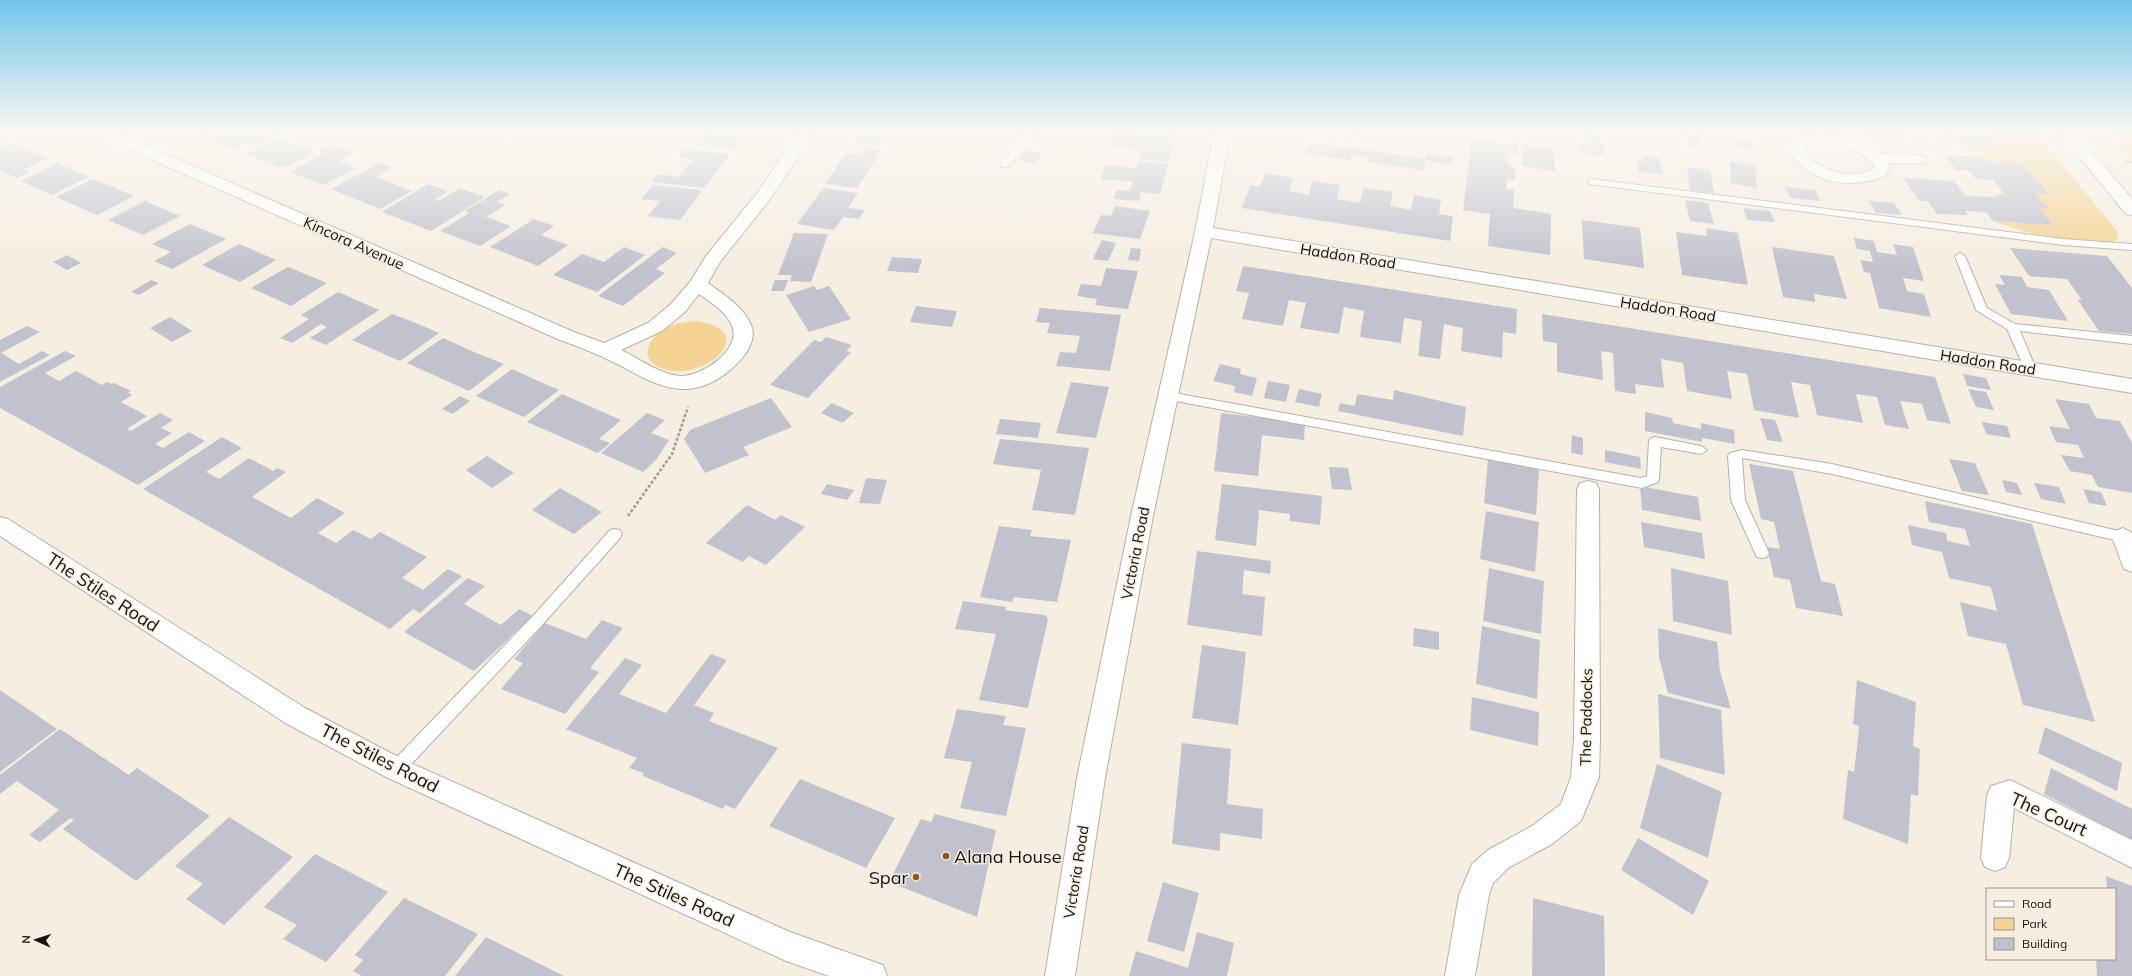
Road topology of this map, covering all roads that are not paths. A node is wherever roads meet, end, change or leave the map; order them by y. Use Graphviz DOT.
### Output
graph roads {
  1 [pos="208,179"];
  2 [pos="775,179"];
  3 [pos="1214,179"];
  4 [pos="1849,179"];
  5 [pos="1863,179"];
  6 [pos="2106,179"];
  7 [pos="1592,182"];
  8 [pos="2132,210"];
  9 [pos="1204,232"];
  10 [pos="2132,247"];
  11 [pos="1960,256"];
  12 [pos="698,284"];
  13 [pos="2012,327"];
  14 [pos="2132,340"];
  15 [pos="605,350"];
  16 [pos="2030,369"];
  17 [pos="2132,386"];
  18 [pos="1169,396"];
  19 [pos="1702,450"];
  20 [pos="1588,489"];
  21 [pos="0,525"];
  22 [pos="615,534"];
  23 [pos="2123,536"];
  24 [pos="1762,553"];
  25 [pos="2132,563"];
  26 [pos="396,769"];
  27 [pos="2132,855"];
  28 [pos="1995,858"];
  29 [pos="872,976"];
  30 [pos="1060,976"];
  31 [pos="1460,976"];
  1 -- 15 [label="street, Kincora Avenue"];
  2 -- 12 [label="street"];
  3 -- 9 [label="street, Victoria Road"];
  4 -- 5 [label="street"];
  6 -- 8 [label="street"];
  7 -- 10 [label="lane"];
  9 -- 16 [label="street, Haddon Road"];
  9 -- 18 [label="street, Victoria Road"];
  11 -- 13 [label="lane"];
  12 -- 15 [label="street"];
  12 -- 15 [label="street, Kincora Avenue"];
  13 -- 14 [label="lane"];
  13 -- 16 [label="lane"];
  16 -- 17 [label="street, Haddon Road"];
  18 -- 19 [label="lane"];
  18 -- 30 [label="street, Victoria Road"];
  20 -- 31 [label="street, The Paddocks"];
  21 -- 26 [label="street, The Stiles Road"];
  22 -- 26 [label="lane"];
  23 -- 24 [label="lane"];
  23 -- 25 [label="street"];
  26 -- 29 [label="street, The Stiles Road"];
  27 -- 28 [label="street, The Court"];
}
